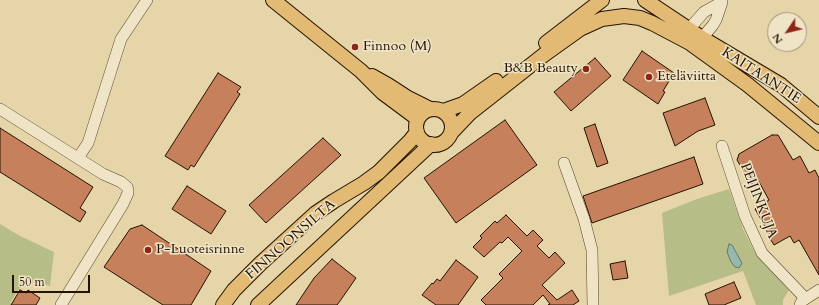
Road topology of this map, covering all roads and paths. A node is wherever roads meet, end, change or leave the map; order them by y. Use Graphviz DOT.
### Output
graph roads {
  1 [pos="147,0"];
  2 [pos="273,0"];
  3 [pos="602,0"];
  4 [pos="644,0"];
  5 [pos="689,29"];
  6 [pos="696,40"];
  7 [pos="361,71"];
  8 [pos="0,109"];
  9 [pos="437,110"];
  10 [pos="819,117"];
  11 [pos="417,125"];
  12 [pos="451,133"];
  13 [pos="819,143"];
  14 [pos="431,144"];
  15 [pos="722,146"];
  16 [pos="78,158"];
  17 [pos="564,163"];
  18 [pos="819,290"];
  19 [pos="803,302"];
  20 [pos="61,305"];
  21 [pos="223,305"];
  22 [pos="258,305"];
  23 [pos="593,305"];
  1 -- 16 [label="street"];
  2 -- 7 [label="main road"];
  3 -- 9 [label="main road"];
  4 -- 5 [label="main road"];
  5 -- 6 [label="main road"];
  5 -- 6 [label="street"];
  6 -- 10 [label="main road, KAITAANTIE"];
  6 -- 12 [label="main road"];
  6 -- 13 [label="main road, KAITAANTIE"];
  7 -- 9 [label="main road"];
  7 -- 11 [label="main road"];
  8 -- 16 [label="street"];
  9 -- 11 [label="main road"];
  9 -- 12 [label="main road"];
  11 -- 14 [label="main road"];
  11 -- 21 [label="main road, FINNOONSILTA"];
  12 -- 14 [label="main road"];
  14 -- 22 [label="main road, FINNOONSILTA"];
  15 -- 19 [label="street, PEIJINKUJA"];
  16 -- 20 [label="street"];
  17 -- 23 [label="street"];
  18 -- 19 [label="street"];
}
